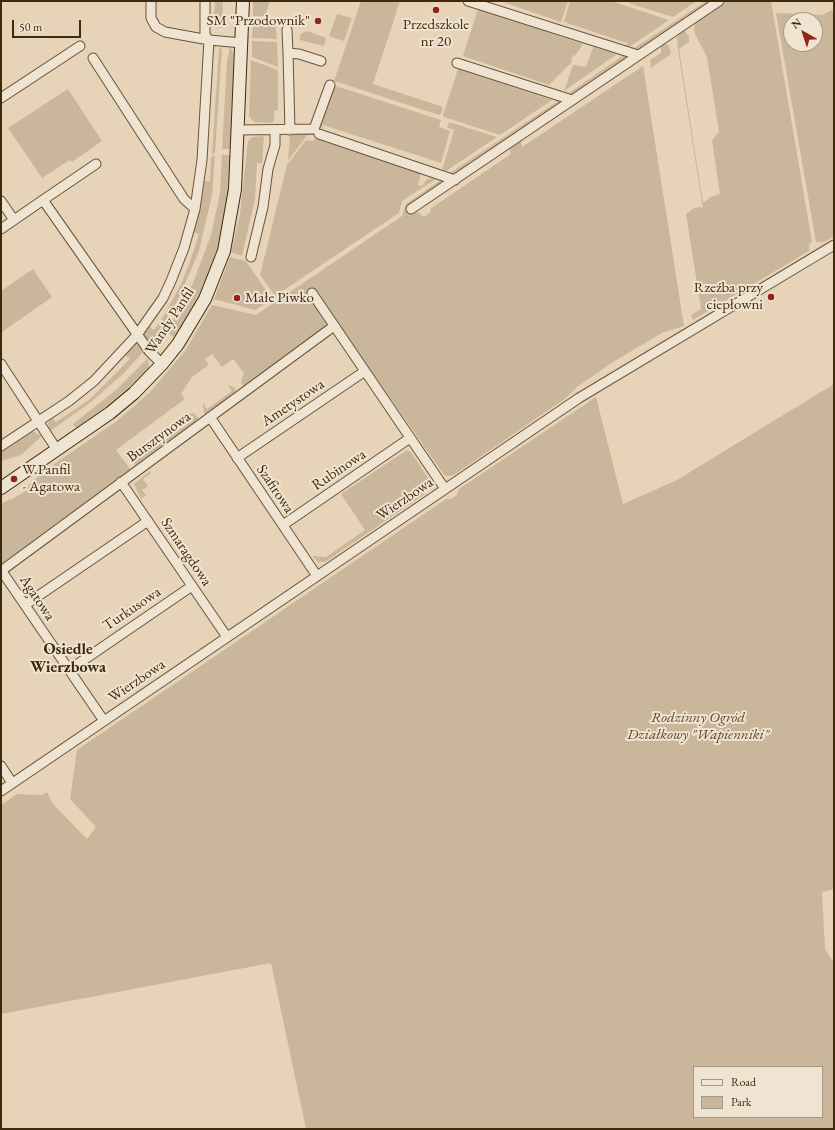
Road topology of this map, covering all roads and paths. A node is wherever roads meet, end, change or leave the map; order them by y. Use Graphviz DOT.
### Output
graph roads {
  1 [pos="152,1"];
  2 [pos="205,1"];
  3 [pos="243,1"];
  4 [pos="468,1"];
  5 [pos="719,1"];
  6 [pos="287,30"];
  7 [pos="209,40"];
  8 [pos="242,43"];
  9 [pos="80,46"];
  10 [pos="288,53"];
  11 [pos="638,55"];
  12 [pos="93,58"];
  13 [pos="321,61"];
  14 [pos="457,63"];
  15 [pos="330,85"];
  16 [pos="1,98"];
  17 [pos="572,100"];
  18 [pos="239,130"];
  19 [pos="275,130"];
  20 [pos="290,130"];
  21 [pos="319,134"];
  22 [pos="96,164"];
  23 [pos="455,180"];
  24 [pos="43,200"];
  25 [pos="1,201"];
  26 [pos="195,209"];
  27 [pos="411,209"];
  28 [pos="14,220"];
  29 [pos="1,229"];
  30 [pos="834,245"];
  31 [pos="251,257"];
  32 [pos="312,293"];
  33 [pos="334,326"];
  34 [pos="137,335"];
  35 [pos="1,364"];
  36 [pos="162,364"];
  37 [pos="365,372"];
  38 [pos="210,417"];
  39 [pos="39,421"];
  40 [pos="410,438"];
  41 [pos="1,446"];
  42 [pos="57,450"];
  43 [pos="237,458"];
  44 [pos="121,482"];
  45 [pos="1,488"];
  46 [pos="445,489"];
  47 [pos="148,521"];
  48 [pos="283,525"];
  49 [pos="1,571"];
  50 [pos="317,576"];
  51 [pos="192,586"];
  52 [pos="25,605"];
  53 [pos="227,637"];
  54 [pos="69,670"];
  55 [pos="104,721"];
  56 [pos="1,766"];
  57 [pos="12,783"];
  58 [pos="1,791"];
  1 -- 7 [label="street"];
  2 -- 7 [label="street"];
  3 -- 8 [label="street, Wandy Panfil"];
  4 -- 11 [label="street"];
  5 -- 11 [label="street"];
  6 -- 10 [label="street"];
  7 -- 8 [label="street"];
  7 -- 26 [label="street"];
  8 -- 18 [label="street, Wandy Panfil"];
  9 -- 16 [label="street"];
  10 -- 13 [label="street"];
  10 -- 20 [label="street"];
  11 -- 17 [label="street"];
  12 -- 26 [label="street"];
  14 -- 17 [label="street"];
  15 -- 20 [label="street"];
  17 -- 23 [label="street"];
  18 -- 19 [label="street"];
  18 -- 36 [label="street, Wandy Panfil"];
  19 -- 20 [label="street"];
  19 -- 31 [label="street"];
  21 -- 23 [label="street"];
  22 -- 24 [label="street"];
  23 -- 27 [label="street"];
  24 -- 28 [label="street"];
  24 -- 34 [label="street"];
  25 -- 28 [label="street"];
  26 -- 34 [label="street"];
  28 -- 29 [label="street"];
  30 -- 46 [label="street, Wierzbowa"];
  32 -- 33 [label="street"];
  33 -- 37 [label="street"];
  33 -- 38 [label="street, Bursztynowa"];
  34 -- 36 [label="street"];
  34 -- 39 [label="street"];
  35 -- 39 [label="street"];
  36 -- 42 [label="street, Wandy Panfil"];
  37 -- 40 [label="street"];
  37 -- 43 [label="street, Ametystowa"];
  38 -- 43 [label="street, Szafirowa"];
  38 -- 44 [label="street, Bursztynowa"];
  39 -- 41 [label="street"];
  39 -- 42 [label="street"];
  40 -- 46 [label="street"];
  40 -- 48 [label="street, Rubinowa"];
  42 -- 45 [label="street, Wandy Panfil"];
  43 -- 48 [label="street, Szafirowa"];
  44 -- 47 [label="street, Szmaragdowa"];
  44 -- 49 [label="street, Bursztynowa"];
  46 -- 50 [label="street, Wierzbowa"];
  47 -- 51 [label="street, Szmaragdowa"];
  47 -- 52 [label="street"];
  48 -- 50 [label="street, Szafirowa"];
  49 -- 52 [label="street, Agatowa"];
  50 -- 53 [label="street, Wierzbowa"];
  51 -- 53 [label="street, Szmaragdowa"];
  51 -- 54 [label="street, Turkusowa"];
  52 -- 54 [label="street, Agatowa"];
  53 -- 55 [label="street, Wierzbowa"];
  54 -- 55 [label="street, Agatowa"];
  55 -- 57 [label="street, Wierzbowa"];
  56 -- 57 [label="street"];
  57 -- 58 [label="street, Wierzbowa"];
}
